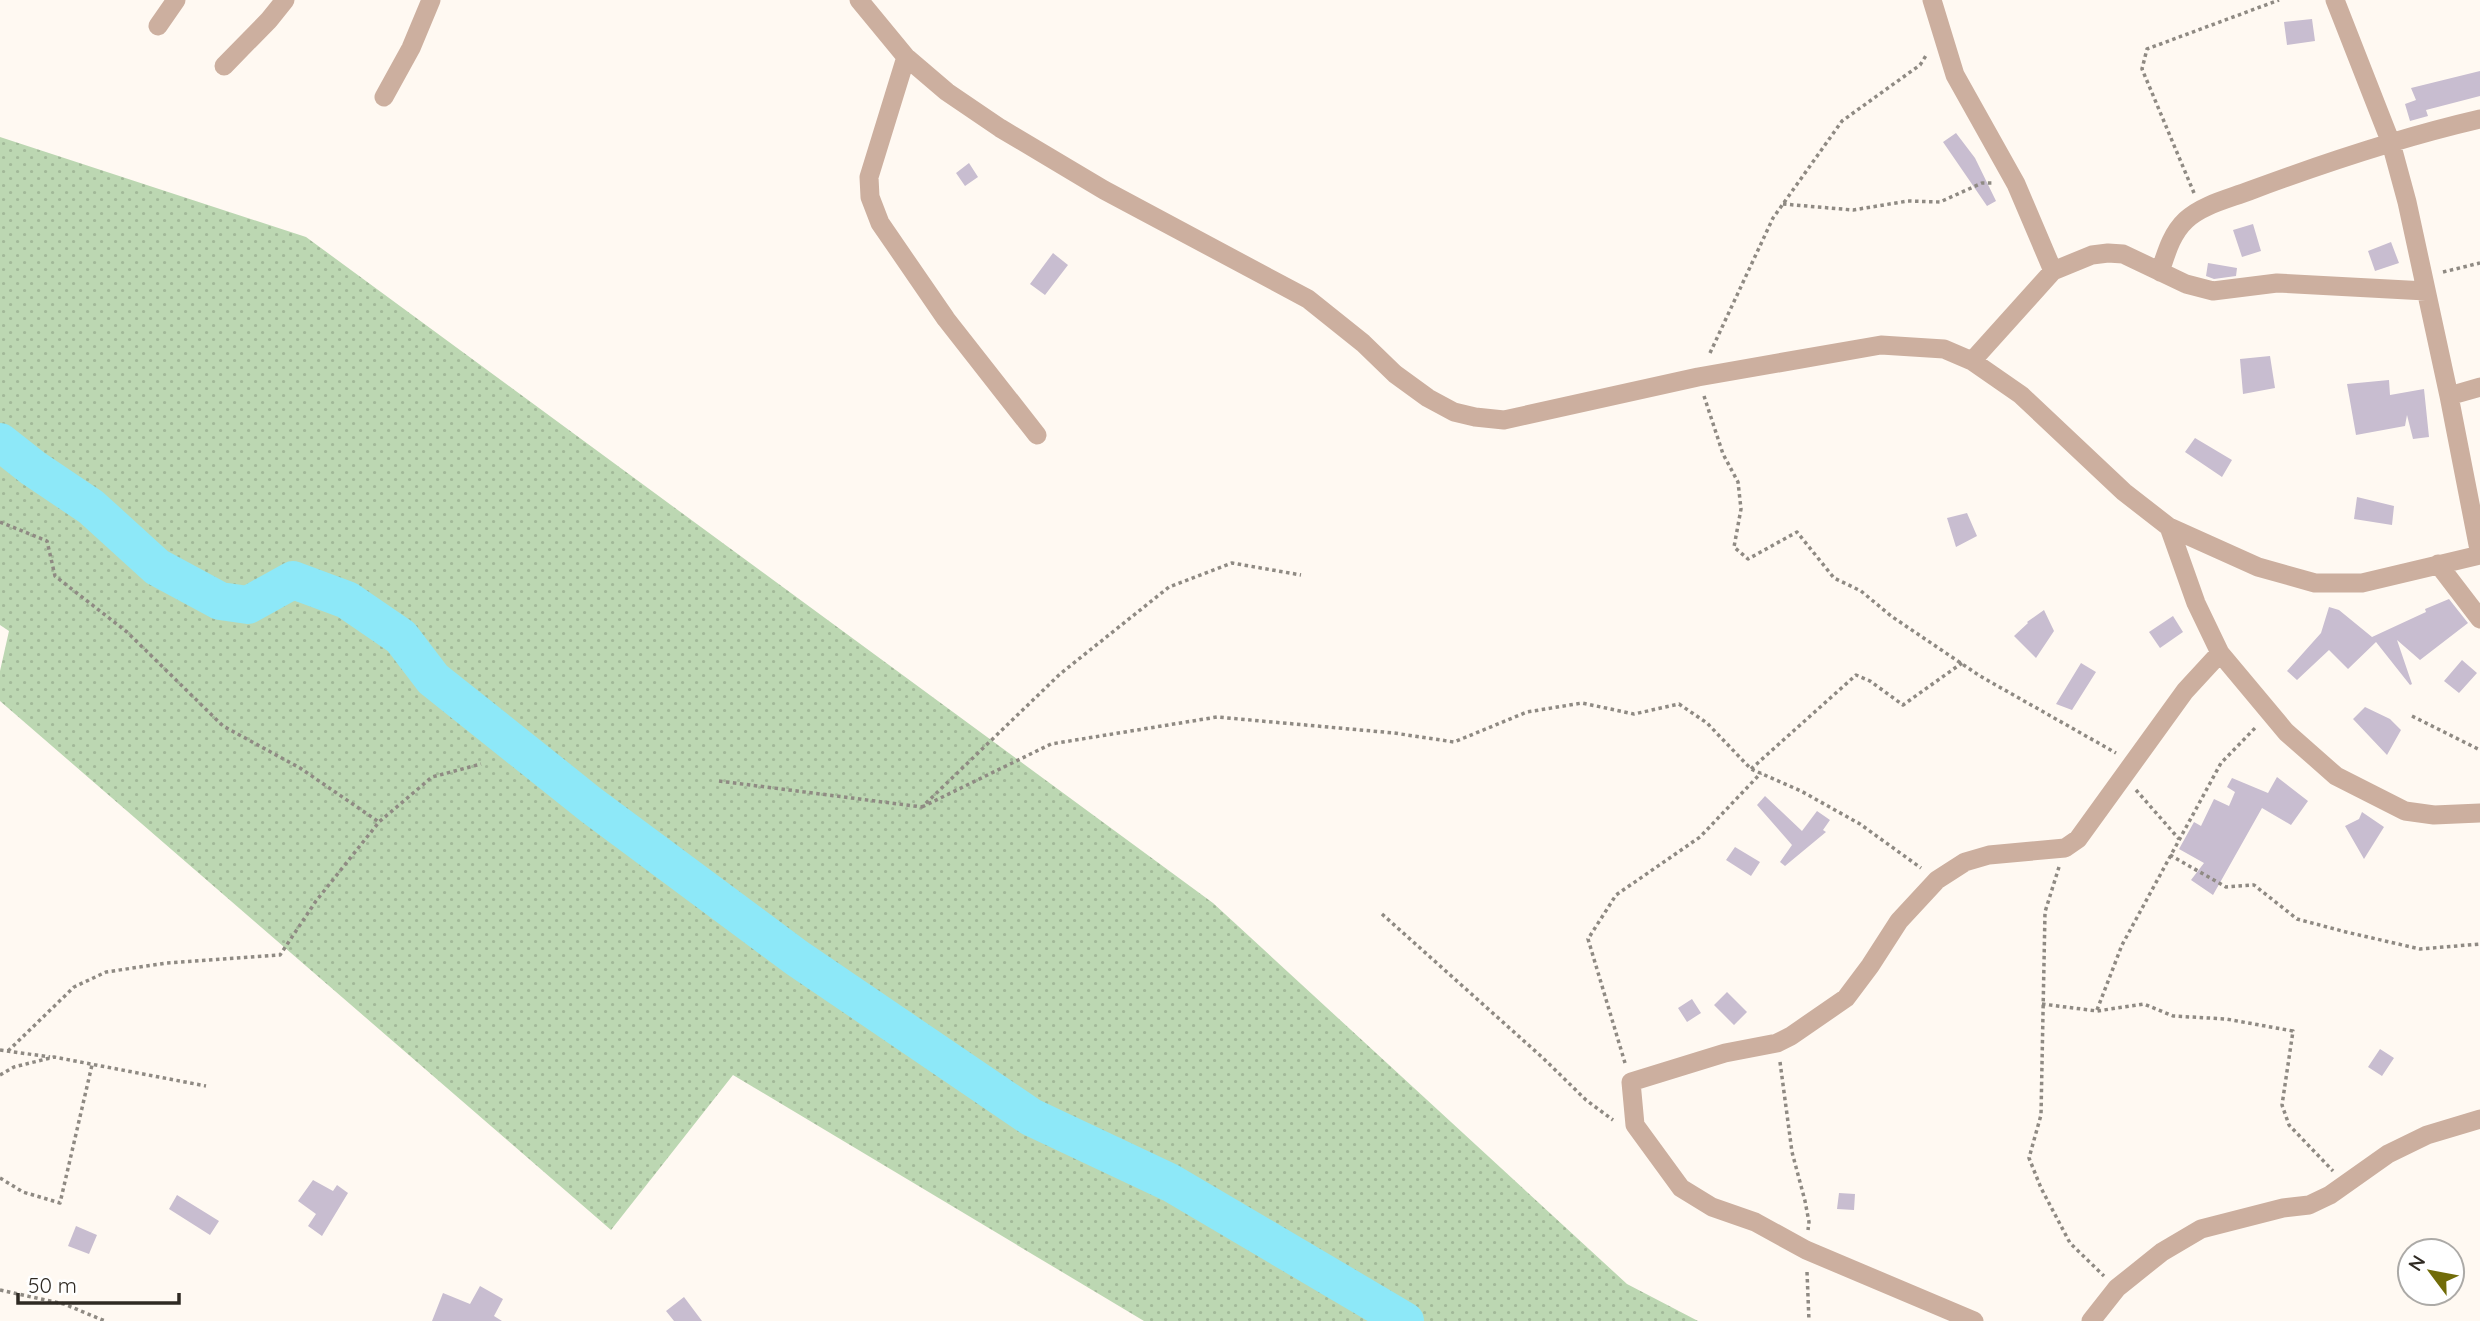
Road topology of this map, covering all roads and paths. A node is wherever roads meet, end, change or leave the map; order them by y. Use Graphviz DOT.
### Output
graph roads {
  1 [pos="176,0"];
  2 [pos="285,0"];
  3 [pos="430,0"];
  4 [pos="859,0"];
  5 [pos="1932,0"];
  6 [pos="2279,0"];
  7 [pos="2335,0"];
  8 [pos="158,26"];
  9 [pos="1942,32"];
  10 [pos="906,57"];
  11 [pos="224,66"];
  12 [pos="384,97"];
  13 [pos="2480,119"];
  14 [pos="2391,143"];
  15 [pos="2016,184"];
  16 [pos="1783,204"];
  17 [pos="2201,209"];
  18 [pos="2480,263"];
  19 [pos="2053,271"];
  20 [pos="2160,272"];
  21 [pos="2425,284"];
  22 [pos="1972,361"];
  23 [pos="1699,377"];
  24 [pos="2480,387"];
  25 [pos="2449,396"];
  26 [pos="1037,435"];
  27 [pos="0,522"];
  28 [pos="2169,527"];
  29 [pos="2480,555"];
  30 [pos="2438,564"];
  31 [pos="1300,575"];
  32 [pos="2480,619"];
  33 [pos="2220,653"];
  34 [pos="1962,663"];
  35 [pos="2270,712"];
  36 [pos="2412,716"];
  37 [pos="2480,750"];
  38 [pos="481,764"];
  39 [pos="1751,769"];
  40 [pos="2128,769"];
  41 [pos="1761,773"];
  42 [pos="719,780"];
  43 [pos="922,807"];
  44 [pos="2480,813"];
  45 [pos="379,822"];
  46 [pos="2179,839"];
  47 [pos="2065,849"];
  48 [pos="2170,855"];
  49 [pos="1937,880"];
  50 [pos="1382,914"];
  51 [pos="2480,944"];
  52 [pos="2042,1004"];
  53 [pos="2097,1011"];
  54 [pos="1777,1043"];
  55 [pos="0,1050"];
  56 [pos="8,1051"];
  57 [pos="54,1057"];
  58 [pos="92,1065"];
  59 [pos="0,1076"];
  60 [pos="1631,1082"];
  61 [pos="206,1086"];
  62 [pos="2480,1119"];
  63 [pos="1635,1125"];
  64 [pos="0,1178"];
  65 [pos="2344,1183"];
  66 [pos="1806,1250"];
  67 [pos="2117,1288"];
  68 [pos="0,1290"];
  69 [pos="105,1321"];
  70 [pos="1809,1321"];
  71 [pos="1974,1321"];
  72 [pos="2091,1321"];
  1 -- 8 [label="street"];
  2 -- 11 [label="street"];
  3 -- 12 [label="street"];
  4 -- 10 [label="street"];
  5 -- 9 [label="street"];
  6 -- 17 [label="path"];
  7 -- 14 [label="street"];
  9 -- 15 [label="street"];
  9 -- 16 [label="path"];
  10 -- 23 [label="street"];
  10 -- 26 [label="street"];
  13 -- 14 [label="street"];
  14 -- 17 [label="street"];
  14 -- 21 [label="street"];
  15 -- 16 [label="path"];
  15 -- 19 [label="street"];
  16 -- 23 [label="path"];
  17 -- 20 [label="street"];
  18 -- 21 [label="path"];
  19 -- 20 [label="street"];
  19 -- 22 [label="street"];
  20 -- 21 [label="street"];
  21 -- 25 [label="street"];
  22 -- 23 [label="street"];
  22 -- 28 [label="street"];
  23 -- 34 [label="path"];
  24 -- 25 [label="street"];
  25 -- 29 [label="street"];
  27 -- 45 [label="path"];
  28 -- 30 [label="street"];
  28 -- 33 [label="street"];
  29 -- 30 [label="street"];
  30 -- 32 [label="street"];
  31 -- 43 [label="path"];
  33 -- 35 [label="street"];
  33 -- 40 [label="street"];
  34 -- 39 [label="path"];
  34 -- 40 [label="path"];
  35 -- 44 [label="street"];
  35 -- 46 [label="path"];
  36 -- 37 [label="path"];
  38 -- 45 [label="path"];
  39 -- 41 [label="path"];
  39 -- 43 [label="path"];
  40 -- 46 [label="path"];
  40 -- 47 [label="street"];
  41 -- 49 [label="path"];
  41 -- 60 [label="path"];
  42 -- 43 [label="path"];
  45 -- 56 [label="path"];
  46 -- 48 [label="path"];
  47 -- 49 [label="street"];
  47 -- 52 [label="path"];
  48 -- 51 [label="path"];
  48 -- 53 [label="path"];
  49 -- 54 [label="street"];
  50 -- 63 [label="path"];
  52 -- 53 [label="path"];
  52 -- 67 [label="path"];
  53 -- 65 [label="path"];
  54 -- 60 [label="street"];
  54 -- 66 [label="path"];
  55 -- 56 [label="path"];
  56 -- 57 [label="path"];
  57 -- 58 [label="path"];
  57 -- 59 [label="path"];
  58 -- 61 [label="path"];
  58 -- 64 [label="path"];
  60 -- 63 [label="street"];
  62 -- 65 [label="street"];
  63 -- 66 [label="street"];
  65 -- 67 [label="street"];
  66 -- 70 [label="path"];
  66 -- 71 [label="street"];
  67 -- 72 [label="street"];
  68 -- 69 [label="path"];
}
